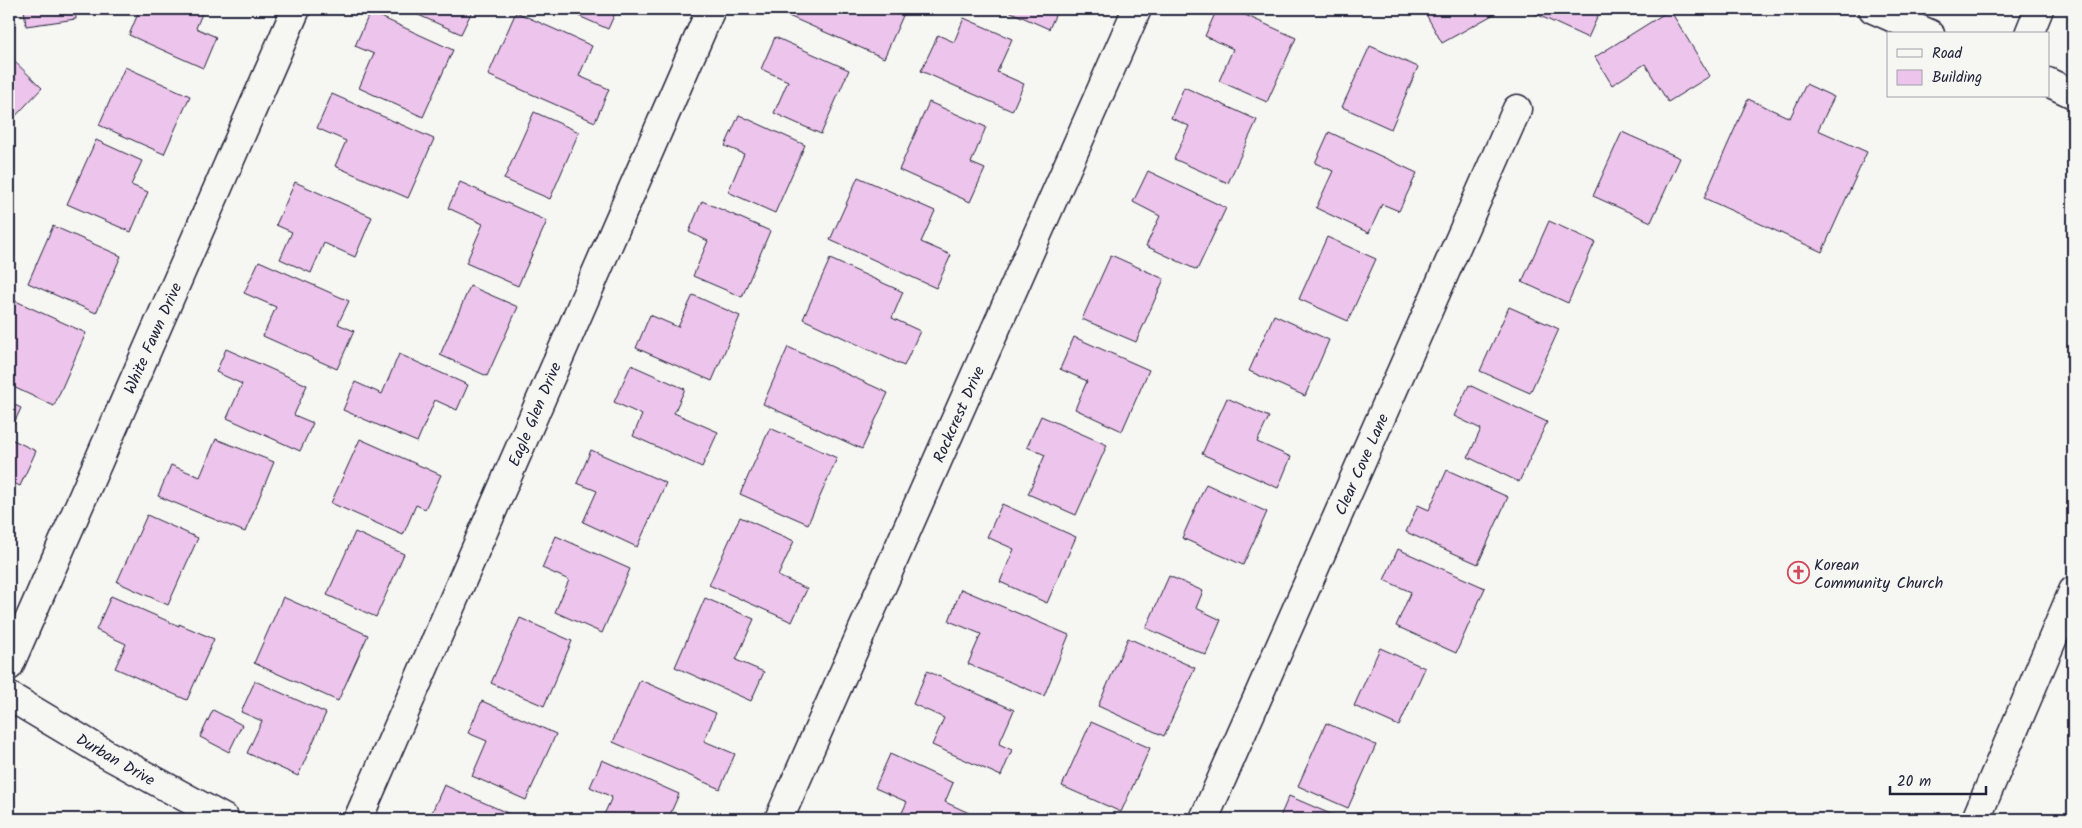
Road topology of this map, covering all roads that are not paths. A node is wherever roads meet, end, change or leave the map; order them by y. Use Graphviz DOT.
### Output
graph roads {
  1 [pos="296,9"];
  2 [pos="710,9"];
  3 [pos="1137,9"];
  4 [pos="1873,9"];
  5 [pos="2039,9"];
  6 [pos="1925,32"];
  7 [pos="2029,32"];
  8 [pos="2050,83"];
  9 [pos="2073,94"];
  10 [pos="1517,109"];
  11 [pos="2073,591"];
  12 [pos="9,666"];
  13 [pos="9,696"];
  14 [pos="226,819"];
  15 [pos="358,819"];
  16 [pos="779,819"];
  17 [pos="1204,819"];
  18 [pos="1976,819"];
  1 -- 12 [label="street, White Fawn Drive"];
  2 -- 15 [label="street, Eagle Glen Drive"];
  3 -- 16 [label="street, Rockcrest Drive"];
  4 -- 6 [label="street"];
  5 -- 7 [label="street"];
  8 -- 9 [label="street"];
  10 -- 17 [label="street, Clear Cove Lane"];
  11 -- 18 [label="street"];
  13 -- 14 [label="street, Durban Drive"];
}
